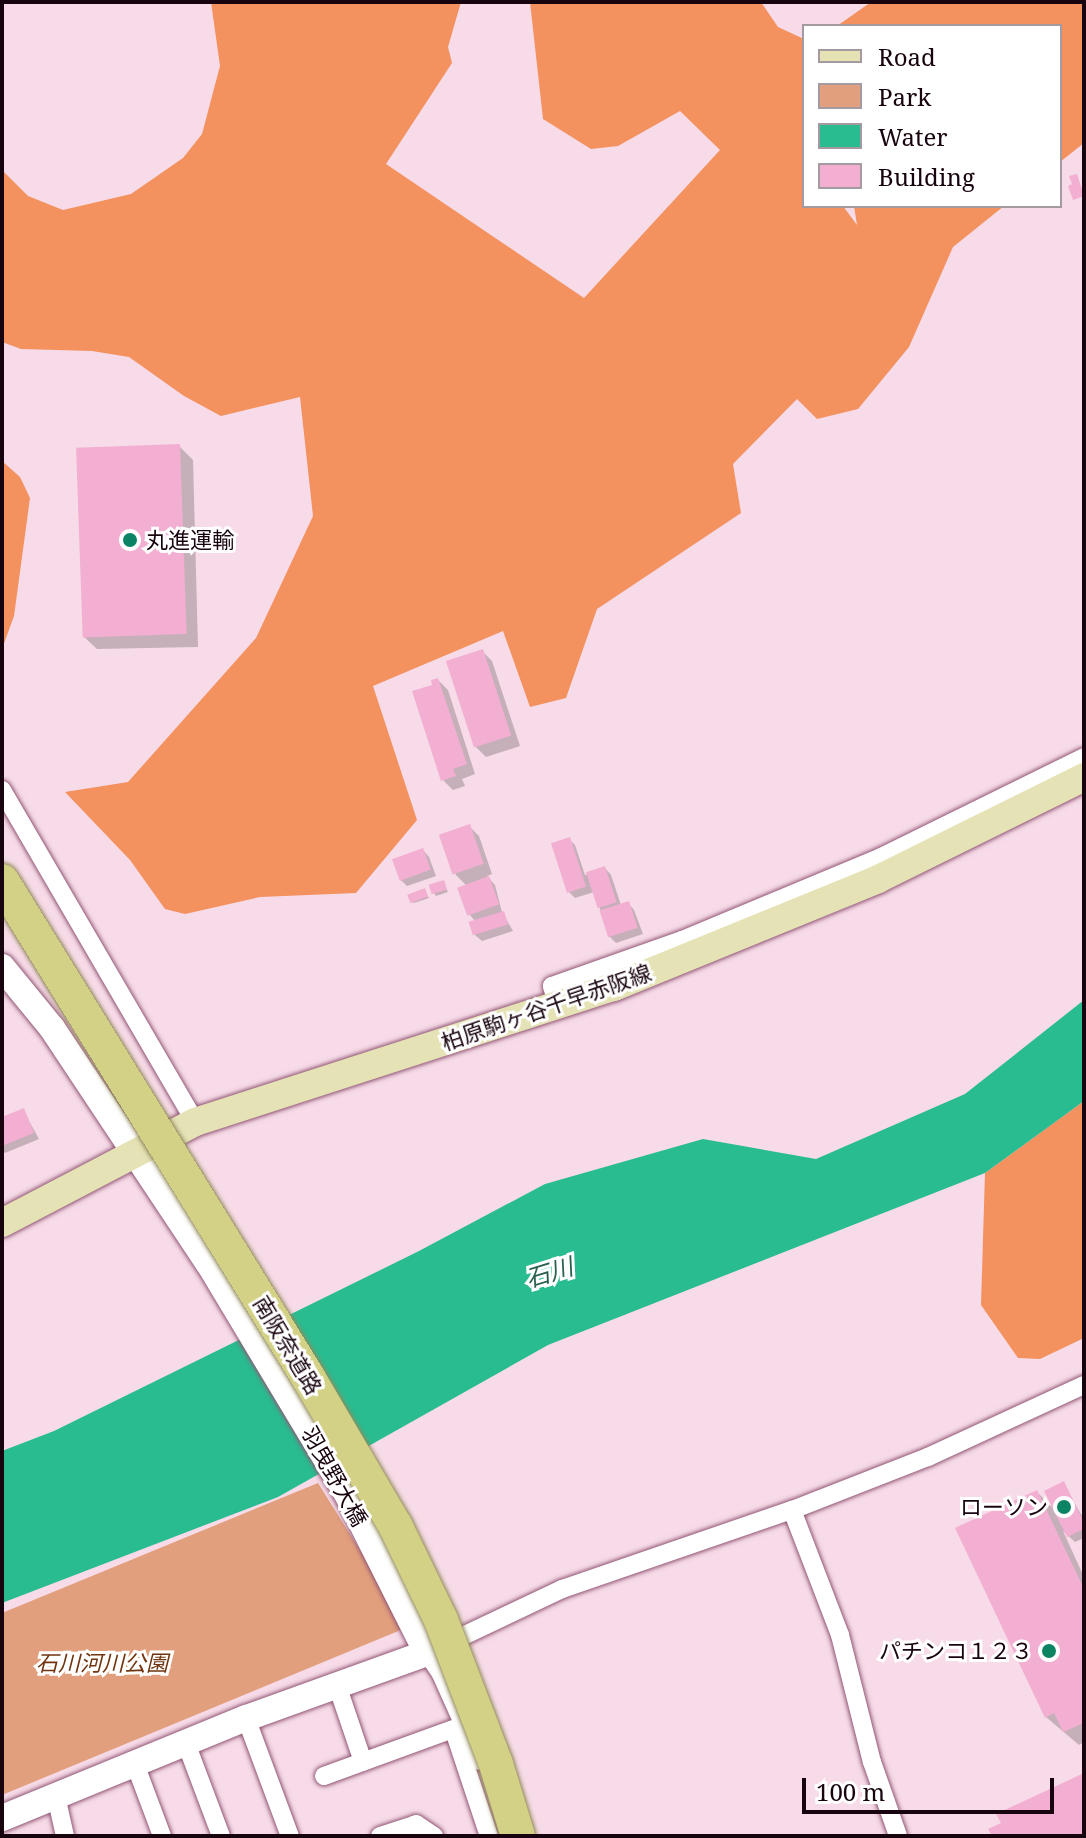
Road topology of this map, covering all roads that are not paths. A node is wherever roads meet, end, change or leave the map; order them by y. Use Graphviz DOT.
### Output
graph roads {
  1 [pos="1084,757"];
  2 [pos="1084,777"];
  3 [pos="2,790"];
  4 [pos="2,881"];
  5 [pos="2,912"];
  6 [pos="2,967"];
  7 [pos="558,1006"];
  8 [pos="195,1122"];
  9 [pos="142,1163"];
  10 [pos="2,1223"];
  11 [pos="1084,1385"];
  12 [pos="792,1510"];
  13 [pos="427,1653"];
  14 [pos="337,1685"];
  15 [pos="246,1718"];
  16 [pos="453,1729"];
  17 [pos="186,1743"];
  18 [pos="363,1762"];
  19 [pos="135,1764"];
  20 [pos="324,1776"];
  21 [pos="56,1796"];
  22 [pos="2,1818"];
  23 [pos="65,1836"];
  24 [pos="162,1836"];
  25 [pos="221,1836"];
  26 [pos="290,1836"];
  27 [pos="381,1836"];
  28 [pos="434,1836"];
  29 [pos="489,1836"];
  30 [pos="508,1836"];
  31 [pos="519,1836"];
  32 [pos="898,1836"];
  1 -- 7 [label="street"];
  2 -- 7 [label="main road, 柏原駒ヶ谷千早赤阪線"];
  3 -- 8 [label="street"];
  4 -- 31 [label="highway, 南阪奈道路, bridge"];
  5 -- 30 [label="highway, 南阪奈道路"];
  6 -- 9 [label="street, 羽曳野大橋"];
  7 -- 8 [label="main road, 柏原駒ヶ谷千早赤阪線"];
  8 -- 9 [label="main road, 柏原駒ヶ谷千早赤阪線"];
  9 -- 10 [label="main road, 柏原駒ヶ谷千早赤阪線"];
  9 -- 13 [label="street, 羽曳野大橋"];
  11 -- 12 [label="street"];
  12 -- 13 [label="street"];
  12 -- 32 [label="street"];
  13 -- 14 [label="street"];
  13 -- 16 [label="street"];
  13 -- 31 [label="street"];
  14 -- 15 [label="street"];
  14 -- 18 [label="street"];
  15 -- 17 [label="street"];
  15 -- 26 [label="street"];
  16 -- 18 [label="street"];
  16 -- 29 [label="street"];
  17 -- 19 [label="street"];
  17 -- 25 [label="street"];
  18 -- 20 [label="street"];
  19 -- 21 [label="street"];
  19 -- 24 [label="street"];
  21 -- 22 [label="street"];
  21 -- 23 [label="street"];
  27 -- 28 [label="street"];
}
